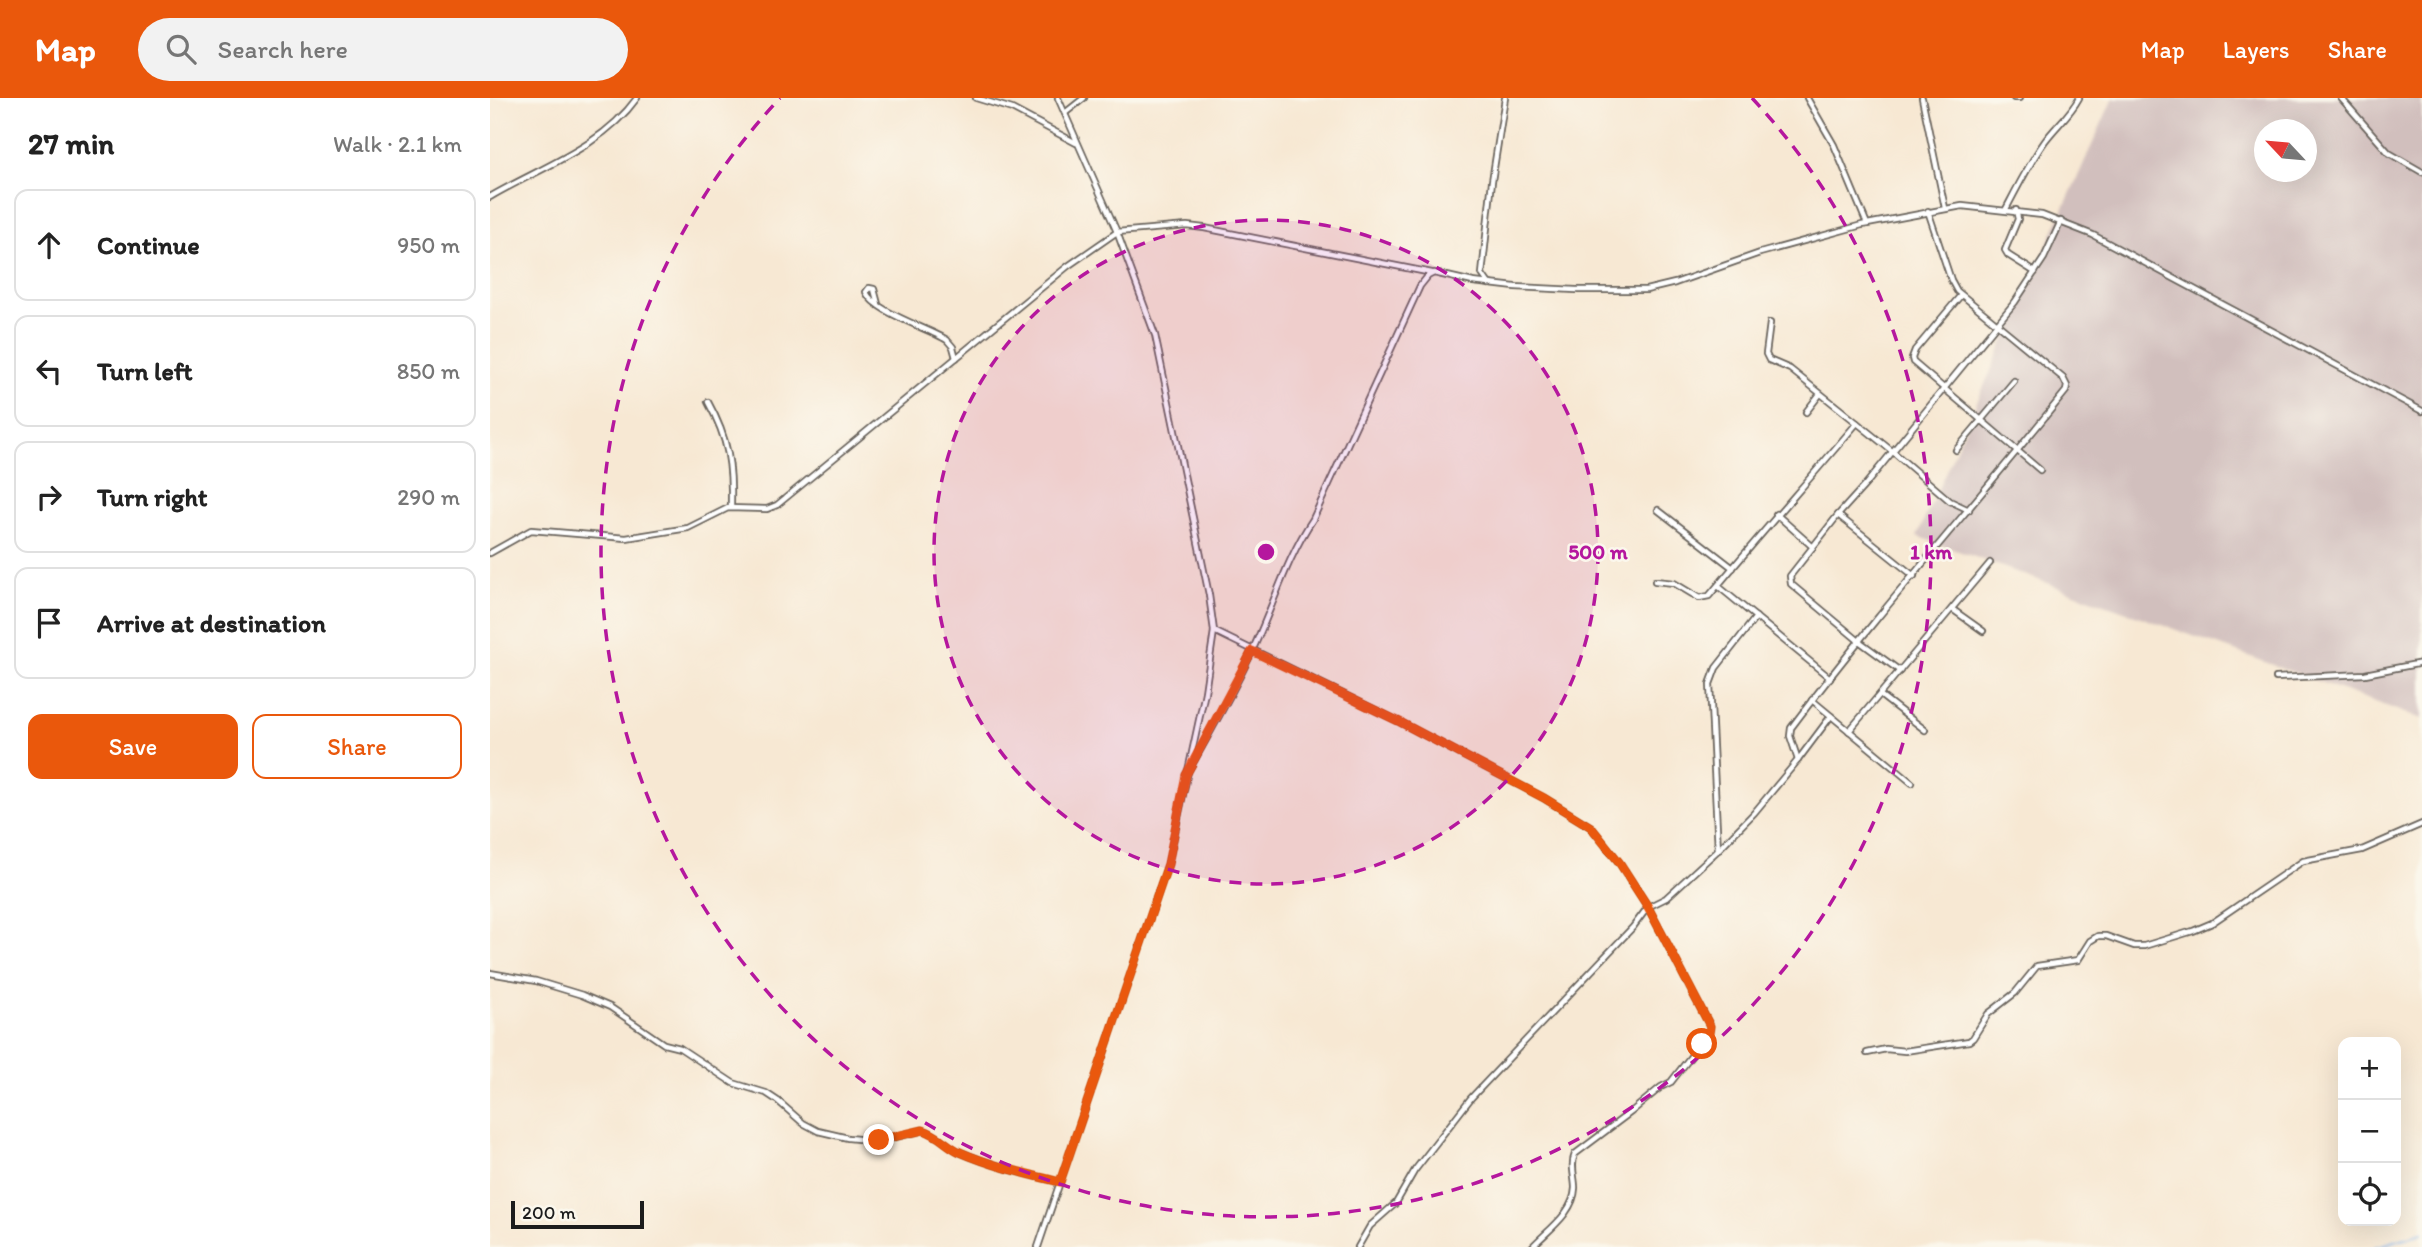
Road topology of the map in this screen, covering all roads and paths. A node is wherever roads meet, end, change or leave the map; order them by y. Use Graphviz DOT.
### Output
graph roads {
  1 [pos="637,98"];
  2 [pos="976,98"];
  3 [pos="1058,98"];
  4 [pos="1084,98"];
  5 [pos="1505,98"];
  6 [pos="1807,98"];
  7 [pos="1922,98"];
  8 [pos="2080,98"];
  9 [pos="2341,98"];
  10 [pos="2352,98"];
  11 [pos="2347,105"];
  12 [pos="1065,113"];
  13 [pos="1077,143"];
  14 [pos="2422,172"];
  15 [pos="490,197"];
  16 [pos="1945,208"];
  17 [pos="2006,209"];
  18 [pos="1928,211"];
  19 [pos="2017,211"];
  20 [pos="2061,221"];
  21 [pos="1867,225"];
  22 [pos="1116,232"];
  23 [pos="2035,272"];
  24 [pos="1434,273"];
  25 [pos="1482,274"];
  26 [pos="1473,282"];
  27 [pos="1489,284"];
  28 [pos="1961,295"];
  29 [pos="878,304"];
  30 [pos="1770,323"];
  31 [pos="1996,325"];
  32 [pos="956,358"];
  33 [pos="2014,381"];
  34 [pos="1944,388"];
  35 [pos="1820,394"];
  36 [pos="708,402"];
  37 [pos="2422,411"];
  38 [pos="1806,412"];
  39 [pos="1982,419"];
  40 [pos="1857,423"];
  41 [pos="1956,450"];
  42 [pos="2019,450"];
  43 [pos="1892,451"];
  44 [pos="2040,470"];
  45 [pos="731,507"];
  46 [pos="1658,510"];
  47 [pos="1969,510"];
  48 [pos="1776,514"];
  49 [pos="1838,515"];
  50 [pos="1813,547"];
  51 [pos="490,553"];
  52 [pos="1990,563"];
  53 [pos="1733,568"];
  54 [pos="1914,576"];
  55 [pos="1655,582"];
  56 [pos="1718,586"];
  57 [pos="1952,609"];
  58 [pos="1756,617"];
  59 [pos="1214,631"];
  60 [pos="1983,631"];
  61 [pos="1859,641"];
  62 [pos="1252,651"];
  63 [pos="2422,663"];
  64 [pos="1900,671"];
  65 [pos="1830,678"];
  66 [pos="2276,678"];
  67 [pos="1880,695"];
  68 [pos="1812,700"];
  69 [pos="1831,716"];
  70 [pos="1925,730"];
  71 [pos="1849,731"];
  72 [pos="1798,760"];
  73 [pos="1186,775"];
  74 [pos="1912,783"];
  75 [pos="2422,824"];
  76 [pos="1718,850"];
  77 [pos="1648,907"];
  78 [pos="490,973"];
  79 [pos="1867,1054"];
  80 [pos="1060,1182"];
  81 [pos="1038,1247"];
  82 [pos="1358,1247"];
  83 [pos="1532,1247"];
  1 -- 15 [label="street"];
  2 -- 13 [label="street"];
  3 -- 12 [label="street"];
  4 -- 12 [label="street"];
  5 -- 25 [label="street"];
  6 -- 21 [label="street"];
  7 -- 16 [label="street"];
  8 -- 17 [label="street"];
  9 -- 11 [label="street"];
  10 -- 11 [label="street"];
  11 -- 14 [label="street"];
  12 -- 13 [label="street"];
  13 -- 22 [label="street"];
  16 -- 17 [label="street"];
  16 -- 18 [label="street"];
  17 -- 19 [label="street"];
  18 -- 21 [label="street"];
  18 -- 28 [label="street"];
  19 -- 20 [label="street"];
  19 -- 23 [label="street"];
  20 -- 23 [label="street"];
  20 -- 37 [label="street"];
  21 -- 27 [label="street"];
  22 -- 24 [label="street"];
  22 -- 32 [label="street"];
  22 -- 59 [label="street"];
  23 -- 31 [label="street"];
  24 -- 26 [label="street"];
  24 -- 62 [label="street"];
  25 -- 26 [label="street"];
  25 -- 27 [label="street"];
  26 -- 27 [label="street"];
  28 -- 31 [label="street"];
  28 -- 34 [label="street"];
  29 -- 32 [label="street"];
  30 -- 35 [label="street"];
  31 -- 34 [label="street"];
  31 -- 42 [label="street"];
  32 -- 45 [label="street"];
  33 -- 39 [label="street"];
  34 -- 39 [label="street"];
  34 -- 43 [label="street"];
  35 -- 38 [label="street"];
  35 -- 40 [label="street"];
  36 -- 45 [label="street"];
  39 -- 41 [label="street"];
  39 -- 42 [label="street"];
  40 -- 43 [label="street"];
  40 -- 48 [label="street"];
  42 -- 44 [label="street"];
  42 -- 47 [label="street"];
  43 -- 47 [label="street"];
  43 -- 49 [label="street"];
  45 -- 51 [label="street"];
  46 -- 53 [label="street"];
  47 -- 54 [label="street"];
  48 -- 50 [label="street"];
  48 -- 53 [label="street"];
  49 -- 50 [label="street"];
  49 -- 54 [label="street"];
  50 -- 61 [label="street"];
  52 -- 57 [label="street"];
  53 -- 56 [label="street"];
  54 -- 61 [label="street"];
  55 -- 56 [label="street"];
  56 -- 58 [label="street"];
  57 -- 60 [label="street"];
  57 -- 64 [label="street"];
  58 -- 65 [label="street"];
  58 -- 76 [label="street"];
  59 -- 62 [label="street"];
  59 -- 73 [label="street"];
  61 -- 64 [label="street"];
  61 -- 65 [label="street"];
  62 -- 73 [label="street"];
  62 -- 77 [label="street"];
  63 -- 66 [label="street"];
  64 -- 67 [label="street"];
  65 -- 68 [label="street"];
  67 -- 70 [label="street"];
  67 -- 71 [label="street"];
  68 -- 69 [label="street"];
  68 -- 72 [label="street"];
  69 -- 71 [label="street"];
  69 -- 72 [label="street"];
  71 -- 74 [label="street"];
  72 -- 76 [label="street"];
  73 -- 80 [label="street"];
  75 -- 79 [label="street"];
  76 -- 77 [label="street"];
  77 -- 82 [label="street"];
  77 -- 83 [label="street"];
  78 -- 80 [label="street"];
  80 -- 81 [label="street"];
}
